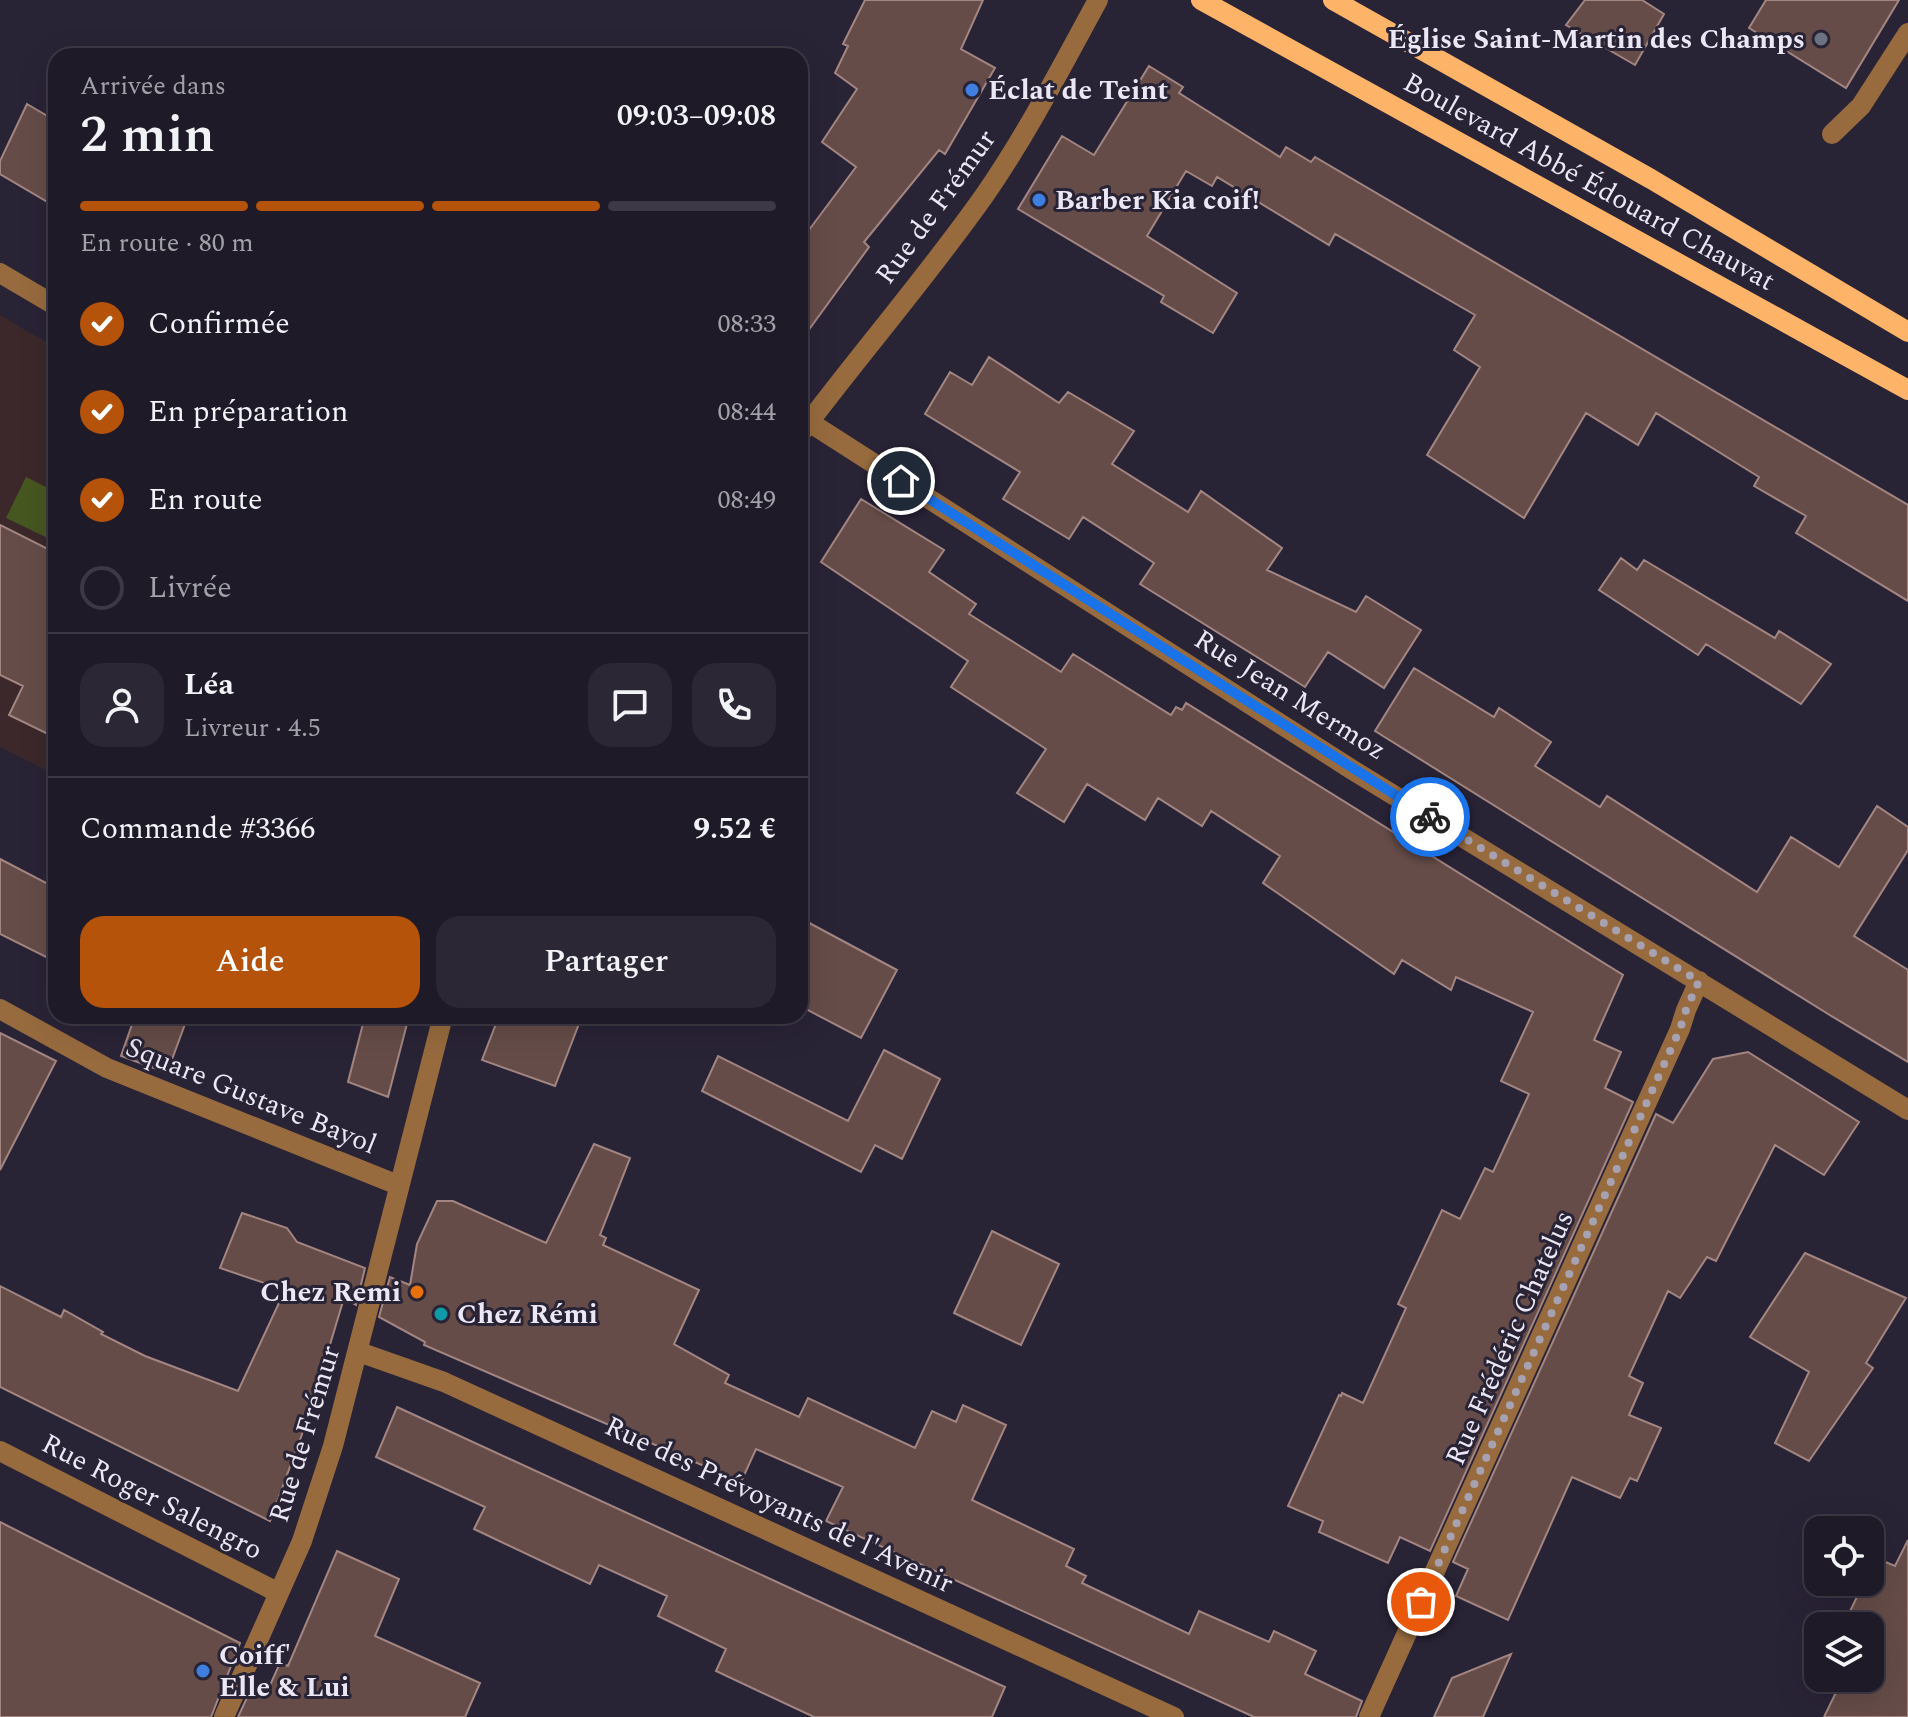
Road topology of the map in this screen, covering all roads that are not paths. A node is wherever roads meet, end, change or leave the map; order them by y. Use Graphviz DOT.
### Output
graph roads {
  1 [pos="1098,0"];
  2 [pos="1201,0"];
  3 [pos="1333,0"];
  4 [pos="1908,33"];
  5 [pos="1832,134"];
  6 [pos="0,273"];
  7 [pos="48,301"];
  8 [pos="1908,332"];
  9 [pos="1908,390"];
  10 [pos="808,423"];
  11 [pos="808,430"];
  12 [pos="1699,981"];
  13 [pos="0,1009"];
  14 [pos="441,1024"];
  15 [pos="1908,1110"];
  16 [pos="398,1185"];
  17 [pos="359,1352"];
  18 [pos="0,1451"];
  19 [pos="279,1593"];
  20 [pos="224,1717"];
  21 [pos="1174,1717"];
  22 [pos="1369,1717"];
  1 -- 10 [label="street, Rue de Frémur"];
  2 -- 9 [label="main road, Boulevard Abbé Édouard Chauvat"];
  3 -- 8 [label="main road, Boulevard Abbé Édouard Chauvat"];
  4 -- 5 [label="street"];
  6 -- 7 [label="street"];
  11 -- 12 [label="street, Rue Jean Mermoz"];
  12 -- 15 [label="street, Rue Jean Mermoz"];
  12 -- 22 [label="street, Rue Frédéric Chatelus"];
  13 -- 16 [label="street, Square Gustave Bayol"];
  14 -- 16 [label="street, Rue de Frémur"];
  16 -- 17 [label="street, Rue de Frémur"];
  17 -- 19 [label="street, Rue de Frémur"];
  17 -- 21 [label="street, Rue des Prévoyants de l'Avenir"];
  18 -- 19 [label="street, Rue Roger Salengro"];
  19 -- 20 [label="street, Rue de Frémur"];
}
